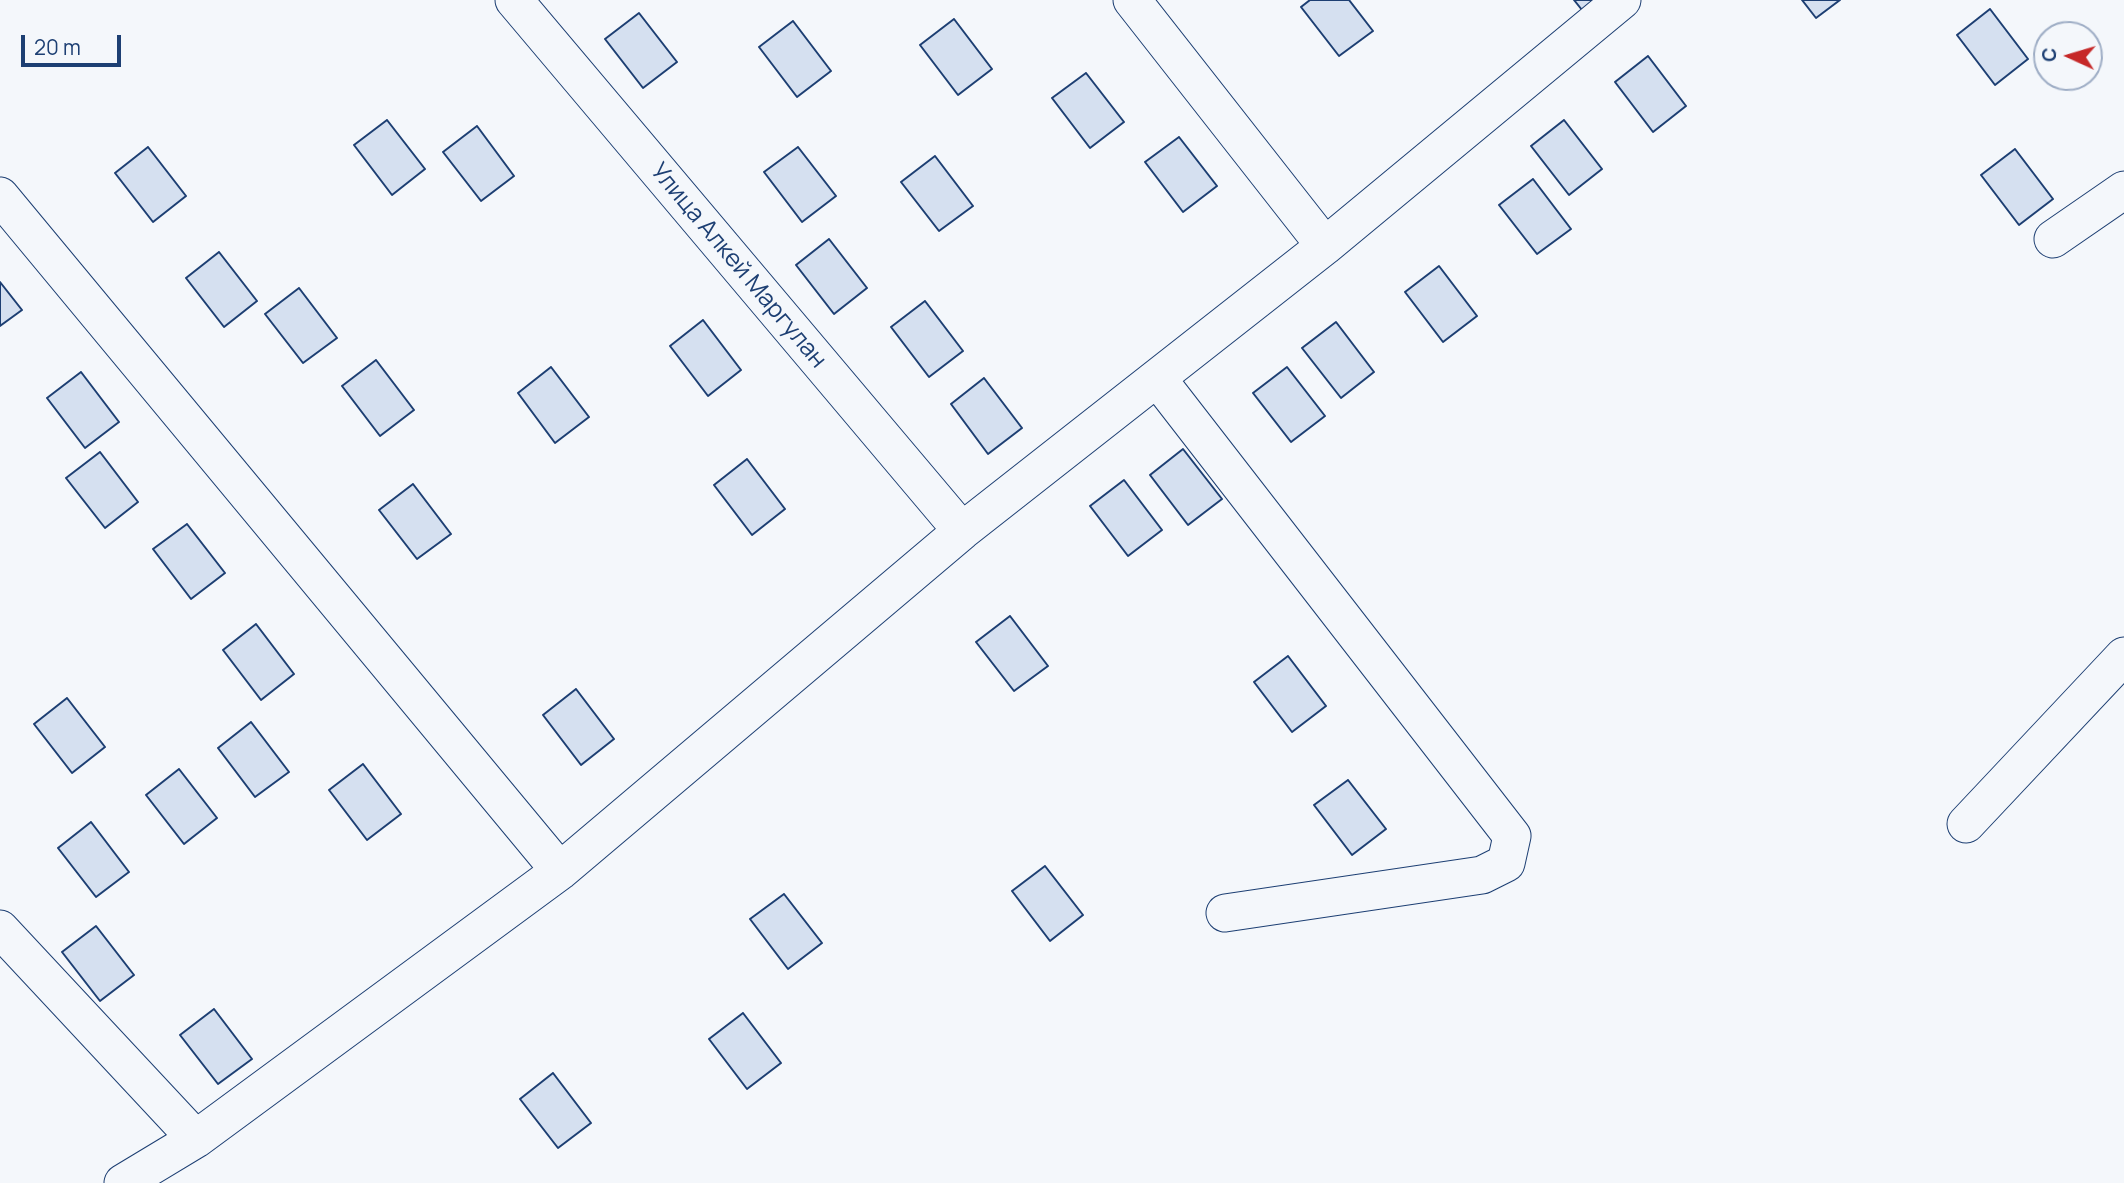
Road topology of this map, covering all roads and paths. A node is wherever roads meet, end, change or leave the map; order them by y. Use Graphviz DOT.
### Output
graph roads {
  1 [pos="514,0"];
  2 [pos="1132,0"];
  3 [pos="1622,0"];
  4 [pos="2124,190"];
  5 [pos="0,196"];
  6 [pos="2053,239"];
  7 [pos="1325,246"];
  8 [pos="1157,378"];
  9 [pos="961,531"];
  10 [pos="2124,656"];
  11 [pos="1966,824"];
  12 [pos="560,872"];
  13 [pos="1225,913"];
  14 [pos="0,929"];
  15 [pos="196,1139"];
  16 [pos="123,1183"];
  1 -- 9 [label="street, Улица Алкей Маргулан"];
  2 -- 7 [label="street"];
  3 -- 7 [label="street"];
  4 -- 6 [label="street"];
  5 -- 12 [label="street"];
  7 -- 8 [label="street"];
  8 -- 9 [label="street"];
  8 -- 13 [label="street"];
  9 -- 12 [label="street"];
  10 -- 11 [label="street"];
  12 -- 15 [label="street"];
  14 -- 15 [label="street"];
  15 -- 16 [label="street"];
}
